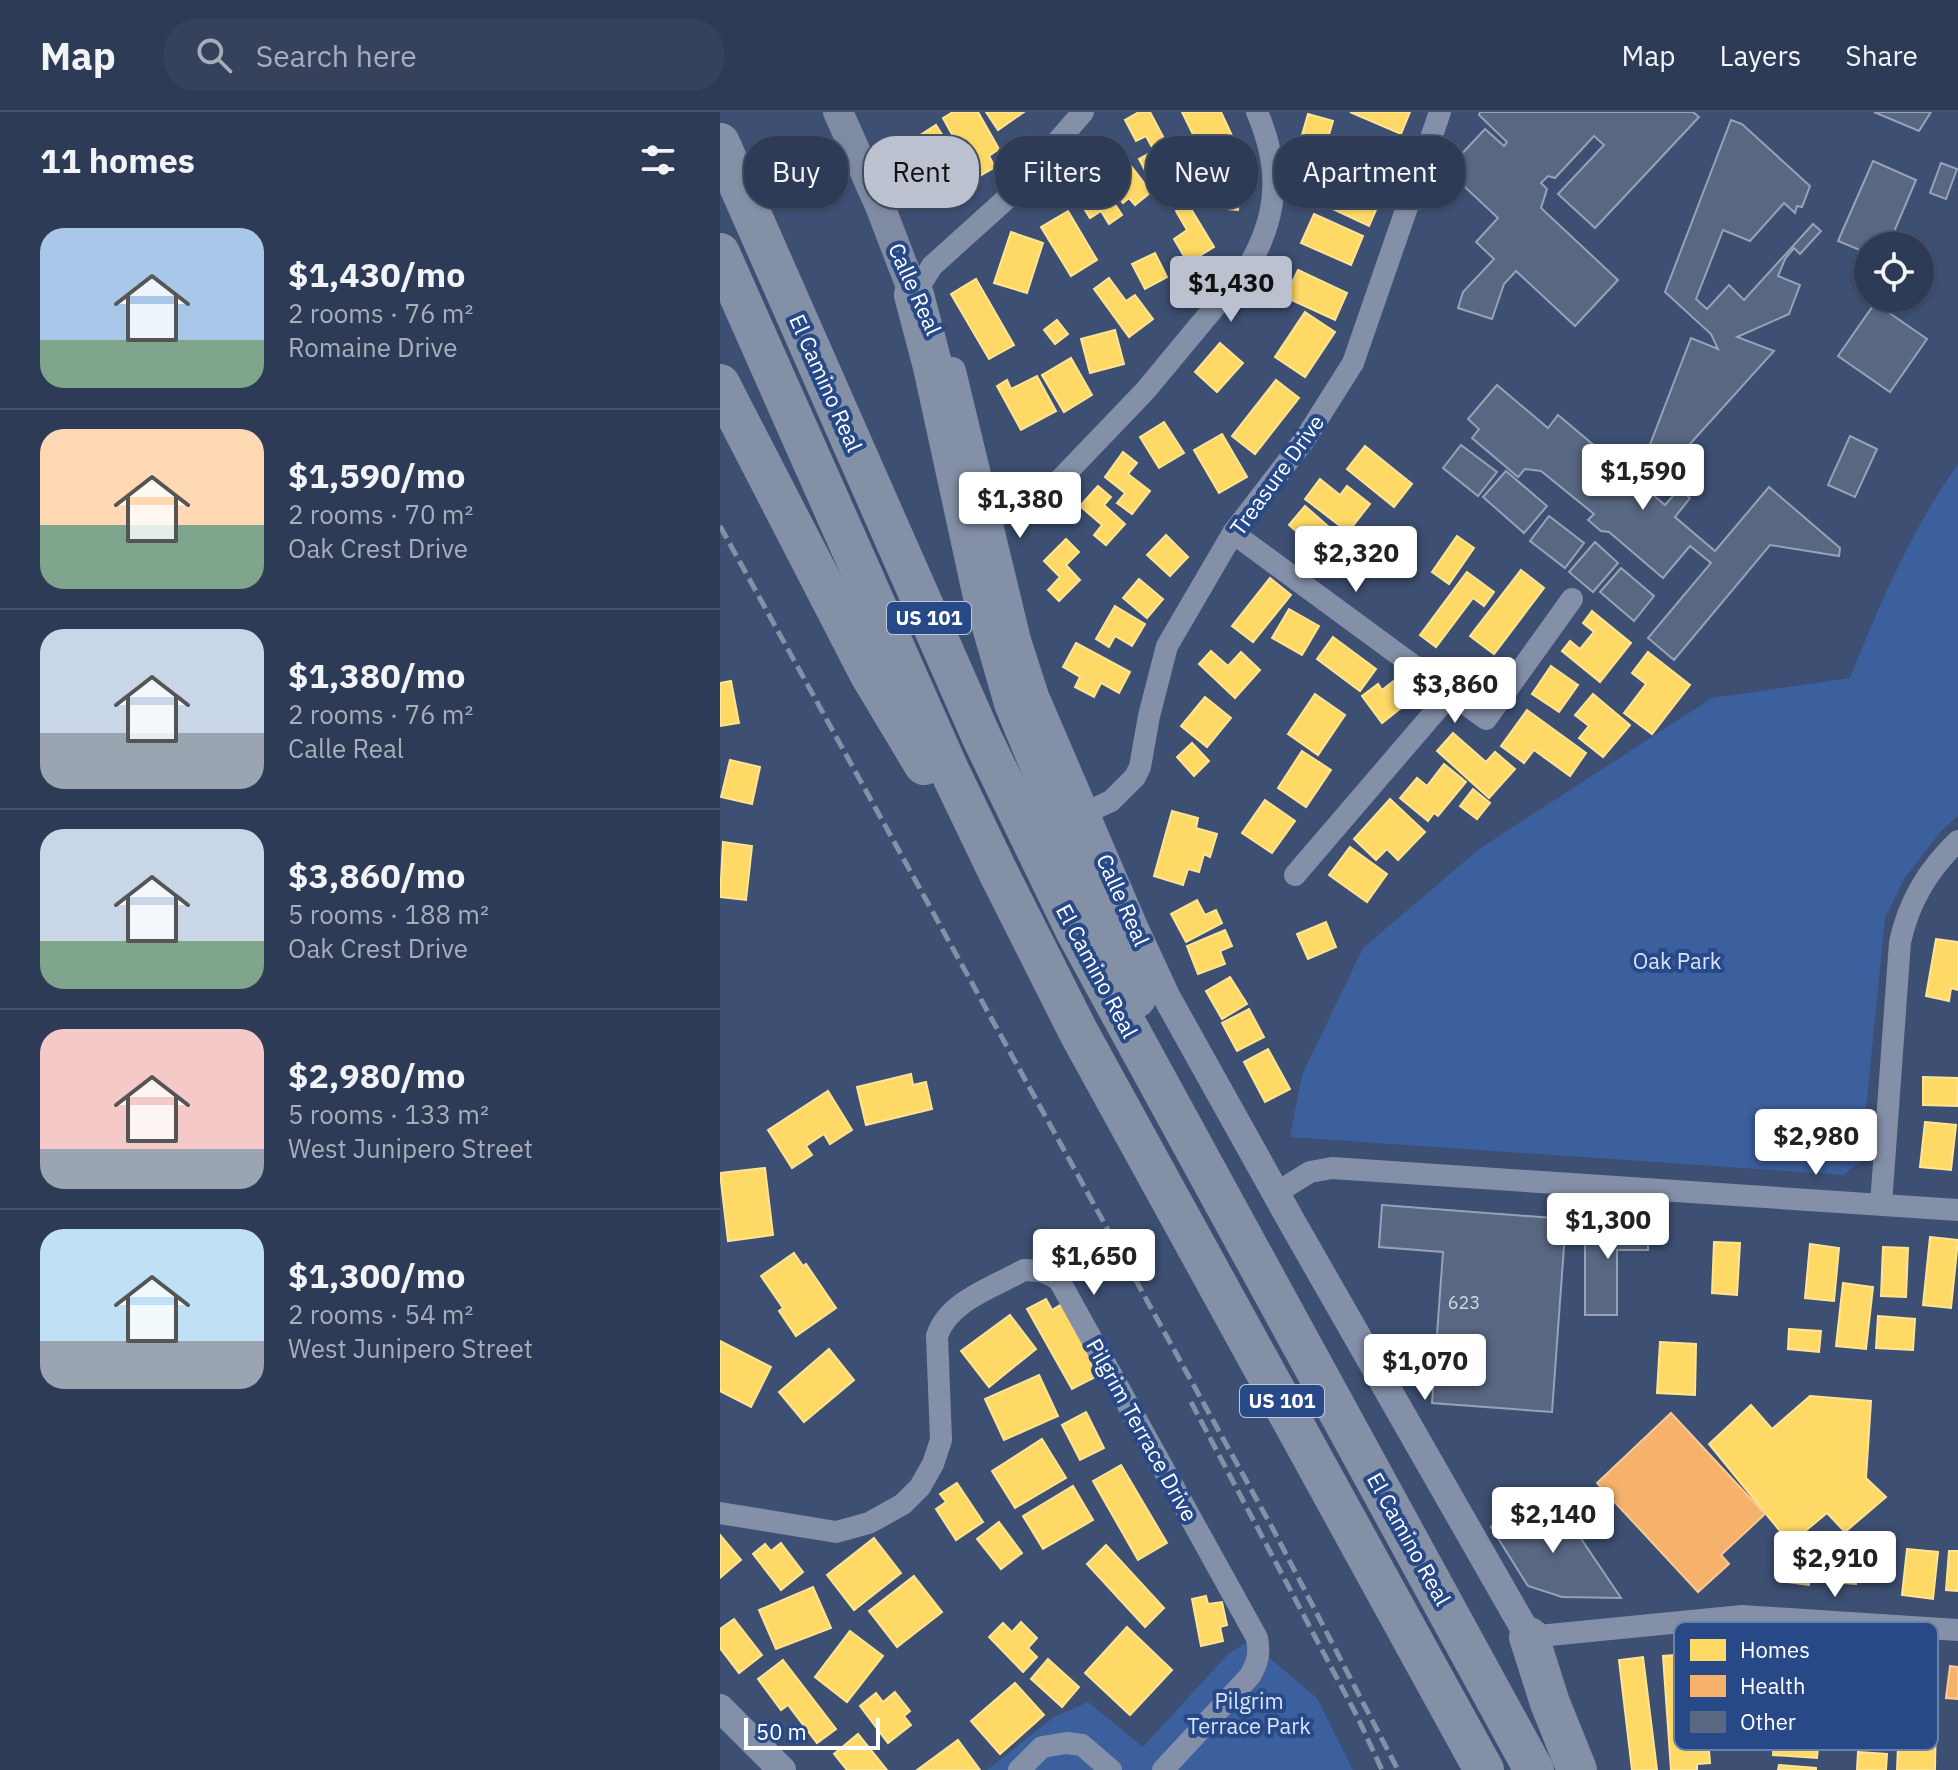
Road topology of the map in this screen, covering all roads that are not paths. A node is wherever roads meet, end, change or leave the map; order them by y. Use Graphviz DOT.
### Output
graph roads {
  1 [pos="838,112"];
  2 [pos="1083,112"];
  3 [pos="1440,112"];
  4 [pos="1266,116"];
  5 [pos="720,143"];
  6 [pos="720,253"];
  7 [pos="914,295"];
  8 [pos="720,384"];
  9 [pos="1053,487"];
  10 [pos="1233,533"];
  11 [pos="1572,599"];
  12 [pos="1451,693"];
  13 [pos="1085,813"];
  14 [pos="1958,841"];
  15 [pos="1295,875"];
  16 [pos="1079,1033"];
  17 [pos="1158,1084"];
  18 [pos="1276,1193"];
  19 [pos="1881,1204"];
  20 [pos="1958,1210"];
  21 [pos="720,1513"];
  22 [pos="1685,1622"];
  23 [pos="1835,1622"];
  24 [pos="1674,1624"];
  25 [pos="1938,1629"];
  26 [pos="1958,1630"];
  27 [pos="1529,1637"];
  28 [pos="720,1708"];
  29 [pos="782,1770"];
  30 [pos="1019,1770"];
  31 [pos="1111,1770"];
  32 [pos="1163,1770"];
  33 [pos="1484,1770"];
  34 [pos="1534,1770"];
  35 [pos="1577,1770"];
  1 -- 7 [label="main road, Calle Real"];
  2 -- 7 [label="street"];
  3 -- 10 [label="street, Treasure Drive"];
  4 -- 9 [label="street"];
  5 -- 17 [label="highway, El Camino Real / US 101"];
  6 -- 16 [label="highway, El Camino Real / US 101"];
  7 -- 13 [label="street, Calle Real"];
  7 -- 17 [label="highway"];
  8 -- 16 [label="highway"];
  10 -- 12 [label="street"];
  10 -- 13 [label="street, Treasure Drive"];
  11 -- 12 [label="street"];
  12 -- 15 [label="street"];
  13 -- 18 [label="street, Calle Real"];
  14 -- 19 [label="street"];
  16 -- 33 [label="highway, El Camino Real / US 101"];
  17 -- 34 [label="highway, El Camino Real / US 101"];
  18 -- 19 [label="street"];
  18 -- 27 [label="street, Calle Real"];
  19 -- 20 [label="street"];
  21 -- 32 [label="street, Pilgrim Terrace Drive"];
  22 -- 23 [label="street"];
  24 -- 27 [label="street"];
  25 -- 26 [label="street"];
  27 -- 35 [label="highway"];
  28 -- 29 [label="street"];
  30 -- 31 [label="street"];
}
